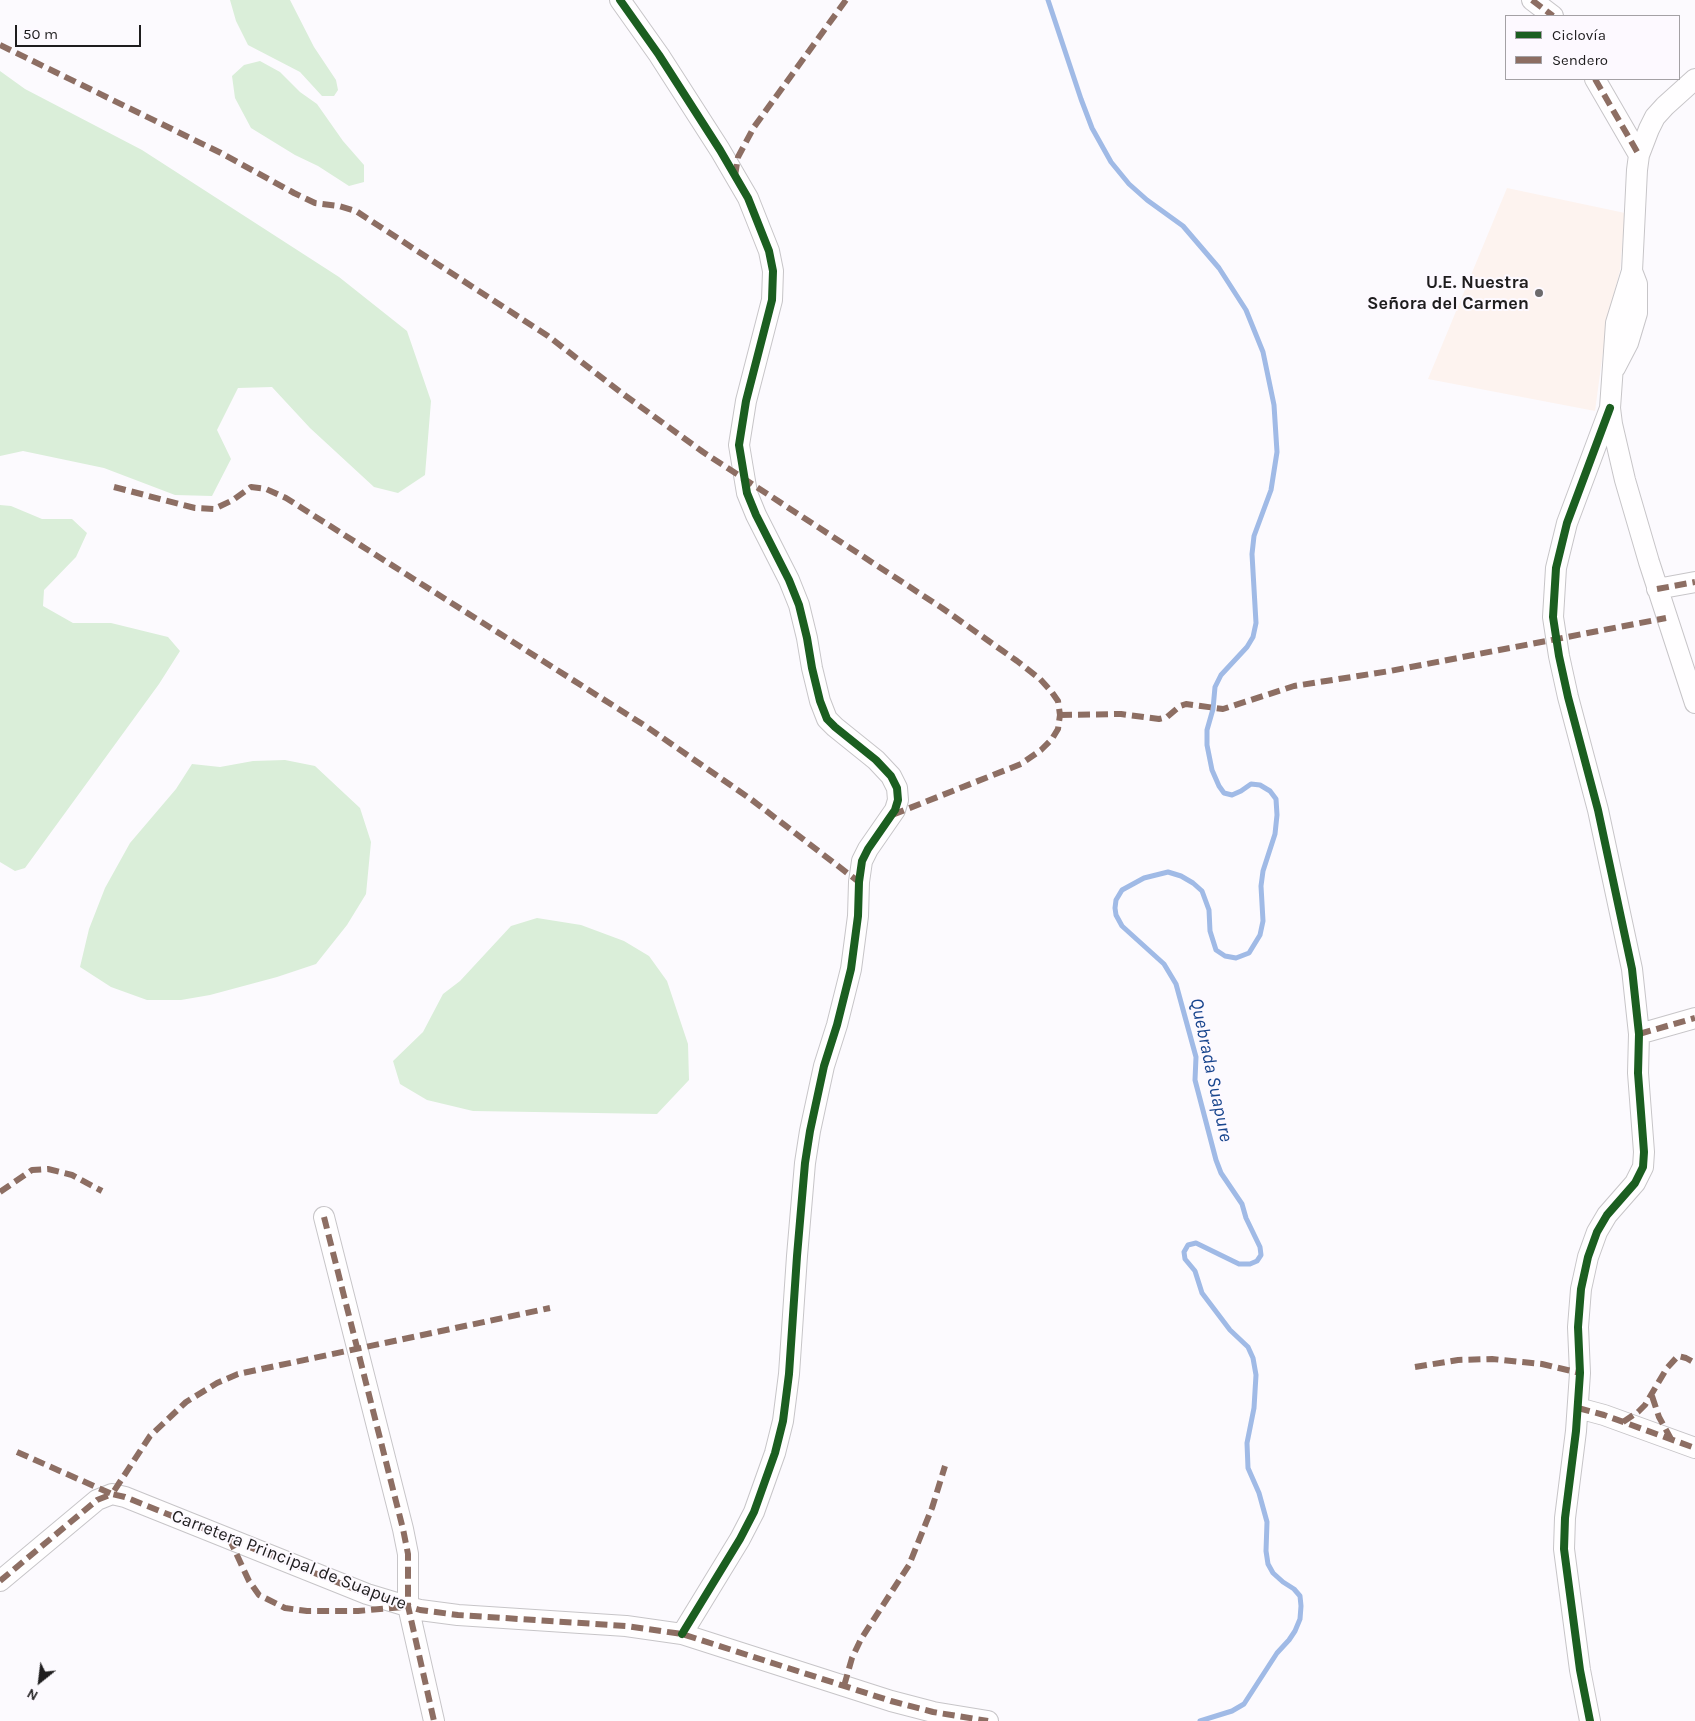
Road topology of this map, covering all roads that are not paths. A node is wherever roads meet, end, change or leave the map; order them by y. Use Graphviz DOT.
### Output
graph roads {
  1 [pos="620,0"];
  2 [pos="1532,0"];
  3 [pos="1552,15"];
  4 [pos="1695,79"];
  5 [pos="1596,80"];
  6 [pos="1639,155"];
  7 [pos="1610,408"];
  8 [pos="1695,582"];
  9 [pos="1657,589"];
  10 [pos="1695,703"];
  11 [pos="1695,1018"];
  12 [pos="1640,1034"];
  13 [pos="324,1217"];
  14 [pos="1578,1408"];
  15 [pos="1695,1448"];
  16 [pos="0,1582"];
  17 [pos="408,1606"];
  18 [pos="682,1634"];
  19 [pos="434,1721"];
  20 [pos="988,1721"];
  21 [pos="1590,1721"];
  1 -- 18 [label="street"];
  2 -- 3 [label="street"];
  4 -- 6 [label="street"];
  5 -- 6 [label="street"];
  6 -- 7 [label="street"];
  7 -- 9 [label="street"];
  7 -- 12 [label="street"];
  8 -- 9 [label="street"];
  9 -- 10 [label="street"];
  11 -- 12 [label="street"];
  12 -- 14 [label="street"];
  13 -- 17 [label="street"];
  14 -- 15 [label="street"];
  14 -- 21 [label="street"];
  16 -- 17 [label="street, Carretera Principal de Suapure"];
  17 -- 18 [label="street, Carretera Principal de Suapure"];
  17 -- 19 [label="street"];
  18 -- 20 [label="street, Carretera Principal de Suapure"];
}
